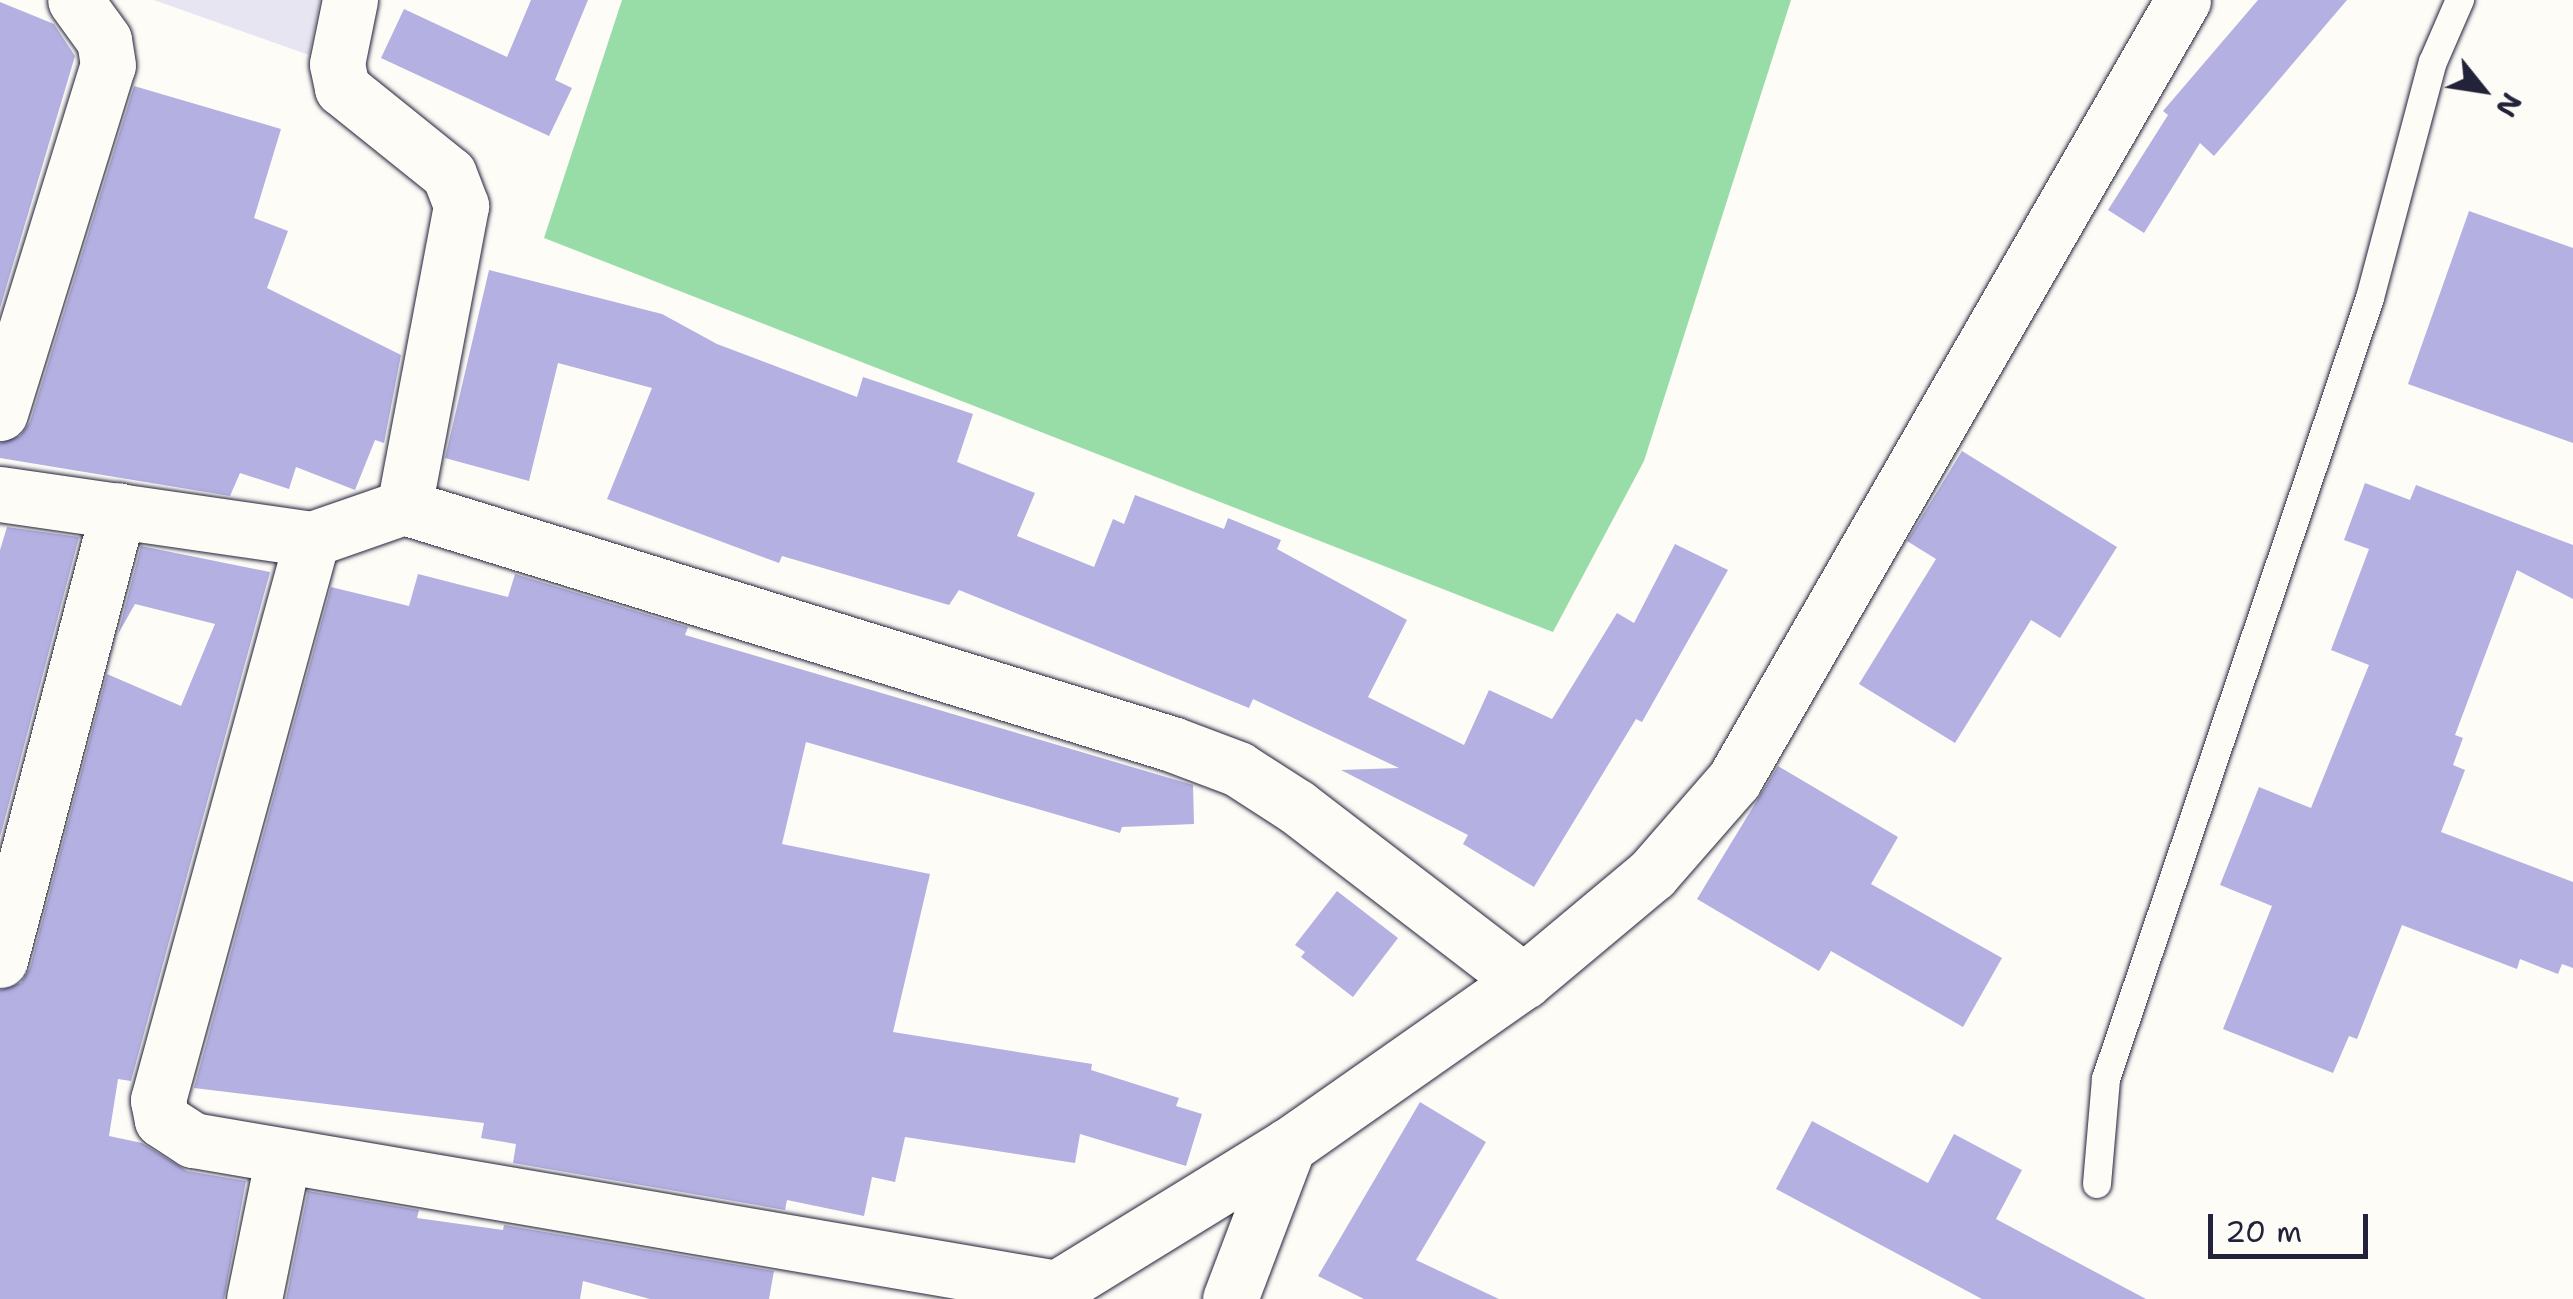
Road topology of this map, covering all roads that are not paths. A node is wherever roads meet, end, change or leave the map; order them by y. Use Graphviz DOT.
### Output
graph roads {
  1 [pos="75,0"];
  2 [pos="350,0"];
  3 [pos="2182,0"];
  4 [pos="2460,0"];
  5 [pos="0,413"];
  6 [pos="0,494"];
  7 [pos="404,507"];
  8 [pos="118,510"];
  9 [pos="312,539"];
  10 [pos="0,960"];
  11 [pos="1524,981"];
  12 [pos="1288,1146"];
  13 [pos="283,1156"];
  14 [pos="2097,1184"];
  15 [pos="1048,1294"];
  16 [pos="254,1299"];
  17 [pos="1230,1299"];
  1 -- 5 [label="street"];
  2 -- 7 [label="street"];
  3 -- 11 [label="street"];
  4 -- 14 [label="lane"];
  6 -- 8 [label="street"];
  7 -- 9 [label="street"];
  7 -- 11 [label="street"];
  8 -- 9 [label="street"];
  8 -- 10 [label="street"];
  9 -- 13 [label="street"];
  11 -- 12 [label="street"];
  12 -- 15 [label="street"];
  12 -- 17 [label="street"];
  13 -- 15 [label="street"];
  13 -- 16 [label="street"];
}
